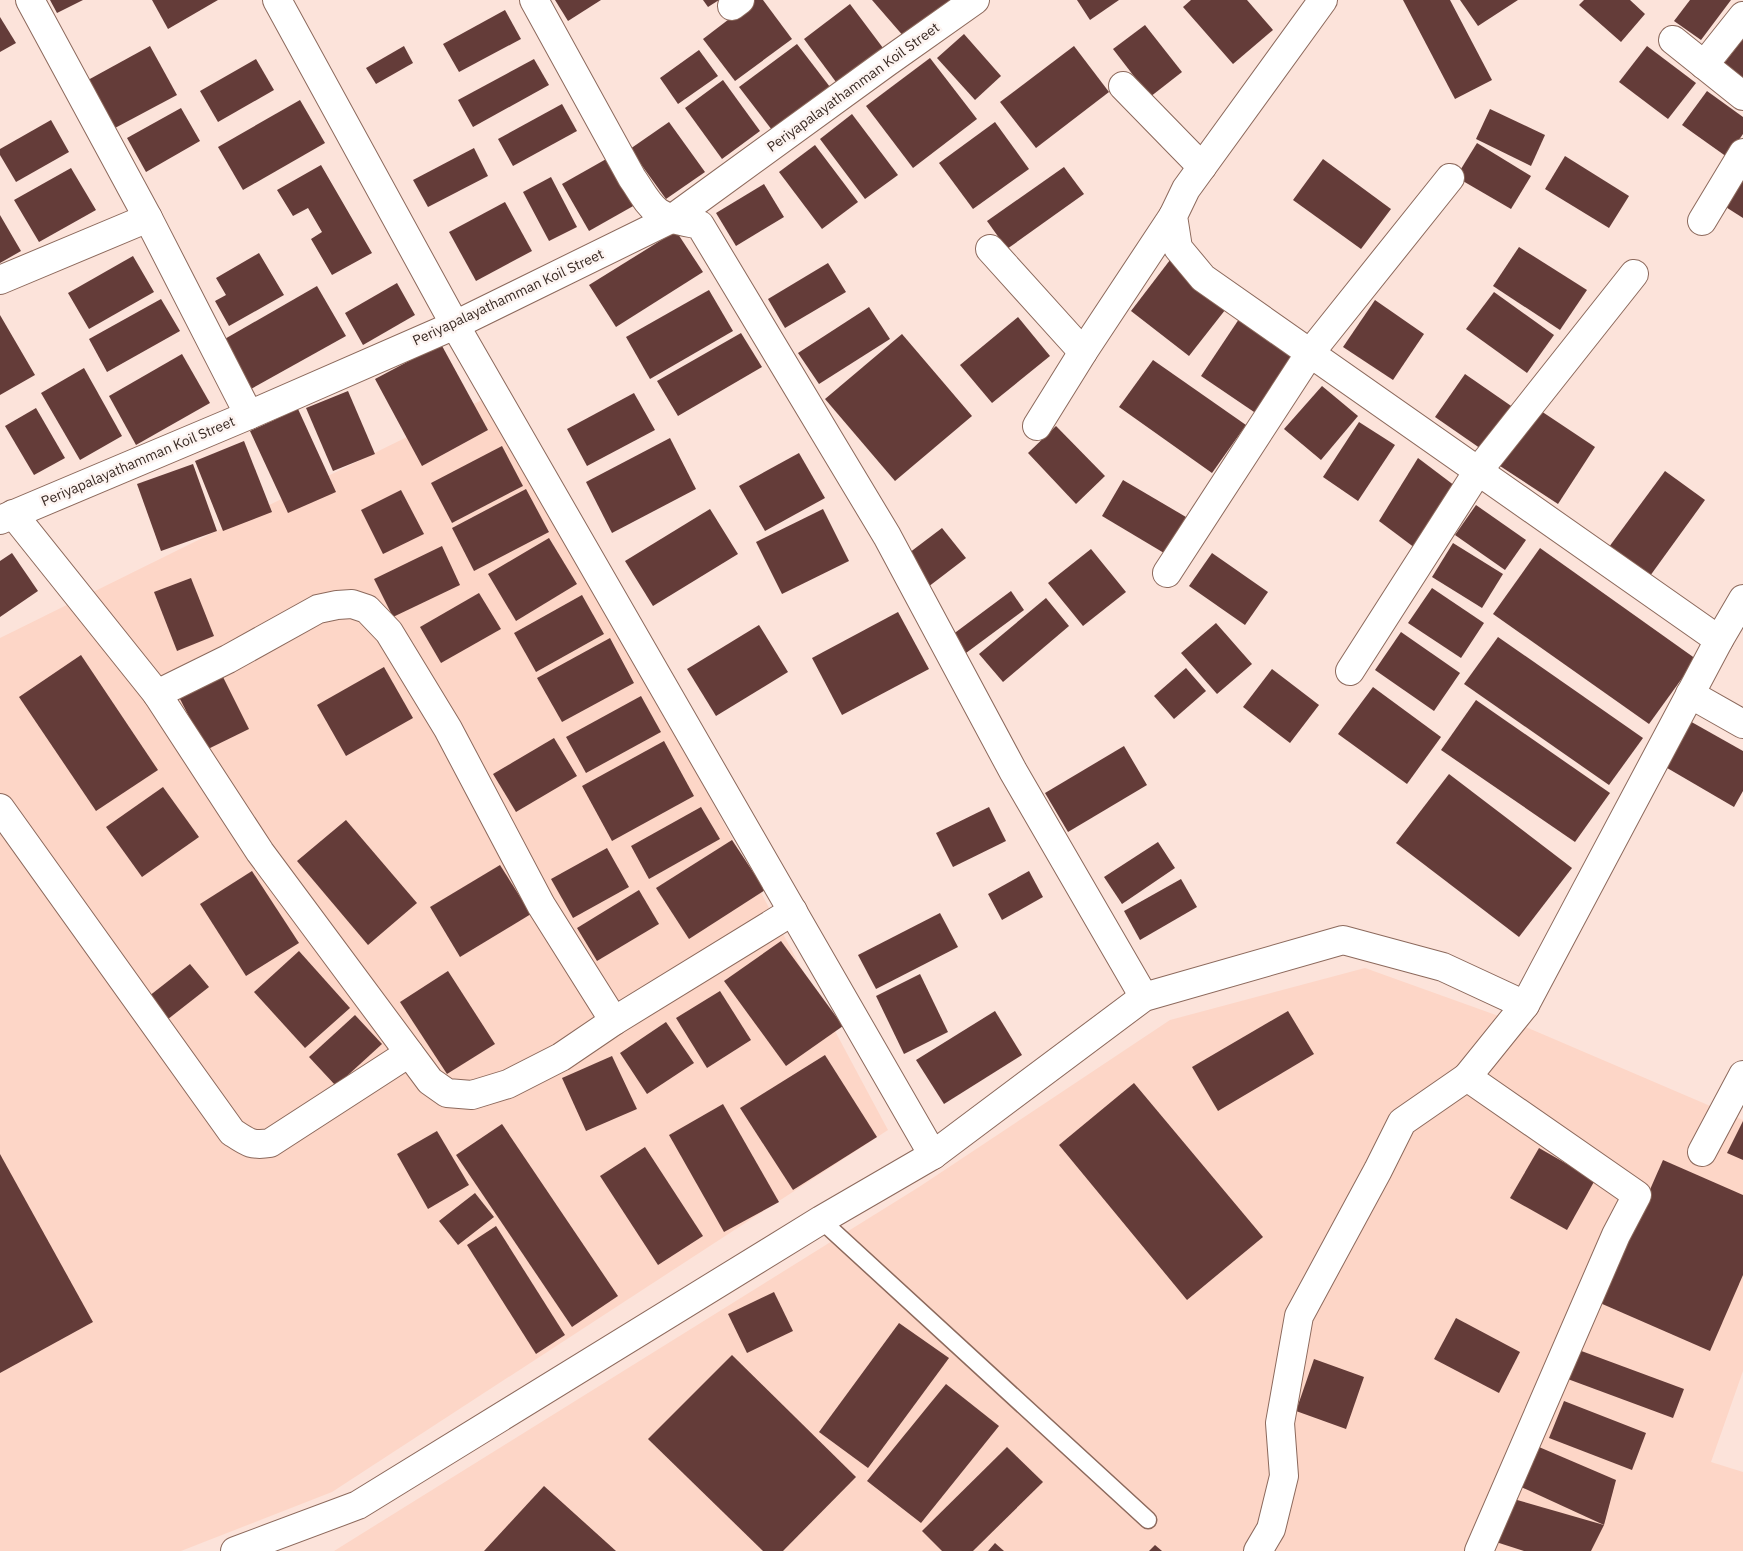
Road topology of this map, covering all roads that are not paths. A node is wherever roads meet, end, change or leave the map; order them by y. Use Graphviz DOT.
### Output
graph roads {
  1 [pos="30,0"];
  2 [pos="276,0"];
  3 [pos="534,0"];
  4 [pos="975,0"];
  5 [pos="1323,0"];
  6 [pos="1743,16"];
  7 [pos="1673,40"];
  8 [pos="1704,65"];
  9 [pos="1123,86"];
  10 [pos="1743,96"];
  11 [pos="1743,153"];
  12 [pos="1202,167"];
  13 [pos="1450,178"];
  14 [pos="1173,216"];
  15 [pos="148,218"];
  16 [pos="673,218"];
  17 [pos="1702,221"];
  18 [pos="990,249"];
  19 [pos="1634,274"];
  20 [pos="0,280"];
  21 [pos="455,325"];
  22 [pos="1083,352"];
  23 [pos="1310,353"];
  24 [pos="249,415"];
  25 [pos="1037,426"];
  26 [pos="1478,470"];
  27 [pos="6,517"];
  28 [pos="1167,573"];
  29 [pos="1743,599"];
  30 [pos="1719,640"];
  31 [pos="1350,671"];
  32 [pos="157,694"];
  33 [pos="1690,694"];
  34 [pos="1743,724"];
  35 [pos="0,808"];
  36 [pos="792,911"];
  37 [pos="1144,997"];
  38 [pos="1525,1005"];
  39 [pos="614,1021"];
  40 [pos="409,1053"];
  41 [pos="1743,1076"];
  42 [pos="1467,1077"];
  43 [pos="1702,1152"];
  44 [pos="932,1155"];
  45 [pos="821,1220"];
  46 [pos="1148,1520"];
  47 [pos="235,1551"];
  48 [pos="1258,1551"];
  49 [pos="1479,1551"];
  1 -- 15 [label="street"];
  2 -- 21 [label="street"];
  3 -- 16 [label="street"];
  4 -- 16 [label="street, Periyapalayathamman Koil Street"];
  5 -- 12 [label="street"];
  6 -- 8 [label="street"];
  7 -- 8 [label="street"];
  8 -- 10 [label="street"];
  9 -- 12 [label="street"];
  11 -- 17 [label="street"];
  12 -- 14 [label="street"];
  13 -- 23 [label="street"];
  14 -- 22 [label="street"];
  14 -- 23 [label="street"];
  15 -- 20 [label="street"];
  15 -- 24 [label="street"];
  16 -- 21 [label="street, Periyapalayathamman Koil Street"];
  16 -- 37 [label="street"];
  18 -- 22 [label="street"];
  19 -- 26 [label="street"];
  21 -- 24 [label="street, Periyapalayathamman Koil Street"];
  21 -- 36 [label="street"];
  22 -- 25 [label="street"];
  23 -- 26 [label="street"];
  23 -- 28 [label="street"];
  24 -- 27 [label="street, Periyapalayathamman Koil Street"];
  26 -- 30 [label="street"];
  26 -- 31 [label="street"];
  27 -- 32 [label="street"];
  29 -- 30 [label="street"];
  30 -- 33 [label="street"];
  32 -- 39 [label="street"];
  32 -- 40 [label="street"];
  33 -- 34 [label="street"];
  33 -- 38 [label="street"];
  35 -- 40 [label="street"];
  36 -- 39 [label="street"];
  36 -- 44 [label="street"];
  37 -- 38 [label="street"];
  37 -- 44 [label="street"];
  38 -- 42 [label="street"];
  39 -- 40 [label="street"];
  41 -- 43 [label="street"];
  42 -- 48 [label="street"];
  42 -- 49 [label="street"];
  44 -- 45 [label="street"];
  45 -- 46 [label="lane"];
  45 -- 47 [label="street"];
}
